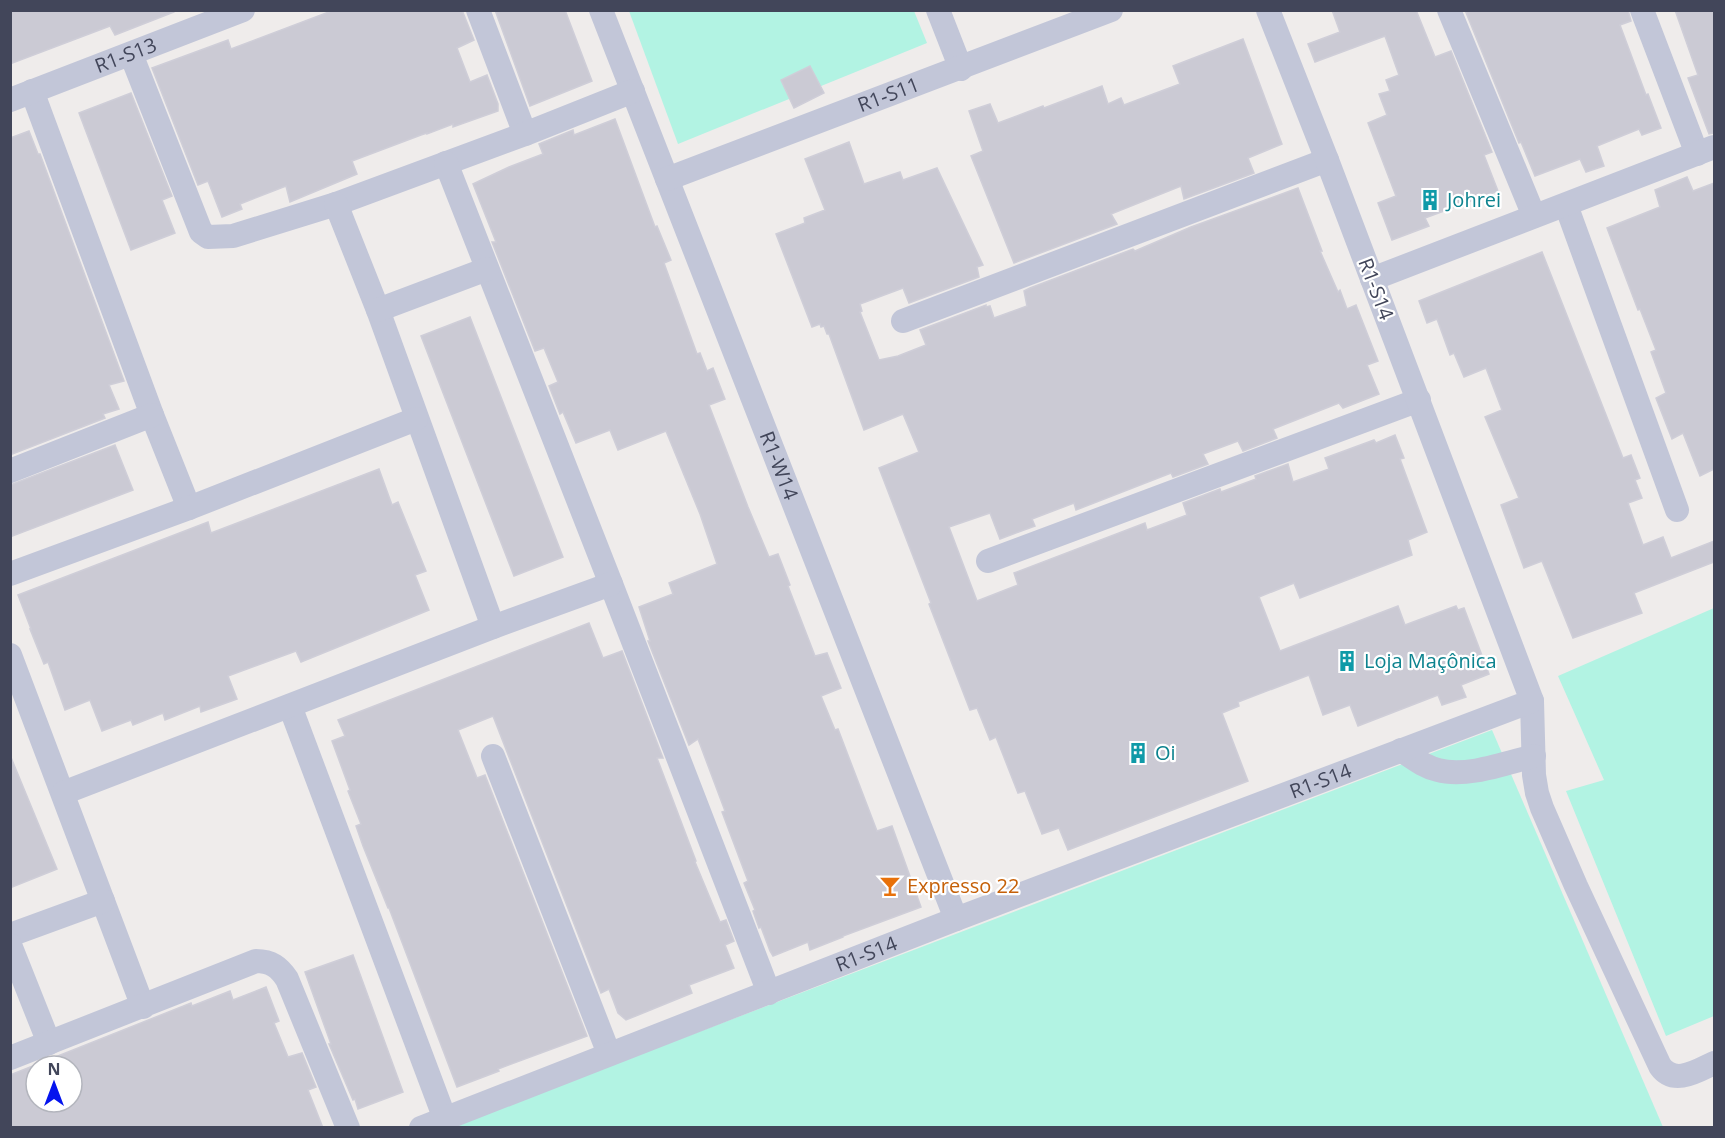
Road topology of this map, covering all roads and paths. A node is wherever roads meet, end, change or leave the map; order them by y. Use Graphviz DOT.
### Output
graph roads {
  1 [pos="243,10"];
  2 [pos="478,10"];
  3 [pos="601,10"];
  4 [pos="938,10"];
  5 [pos="1111,10"];
  6 [pos="1268,10"];
  7 [pos="1449,10"];
  8 [pos="1642,10"];
  9 [pos="1071,18"];
  10 [pos="131,54"];
  11 [pos="961,69"];
  12 [pos="633,91"];
  13 [pos="21,95"];
  14 [pos="525,135"];
  15 [pos="1706,151"];
  16 [pos="1327,160"];
  17 [pos="446,163"];
  18 [pos="667,179"];
  19 [pos="336,204"];
  20 [pos="1566,205"];
  21 [pos="1534,216"];
  22 [pos="487,269"];
  23 [pos="1372,279"];
  24 [pos="378,310"];
  25 [pos="903,321"];
  26 [pos="1419,400"];
  27 [pos="152,415"];
  28 [pos="416,419"];
  29 [pos="10,471"];
  30 [pos="189,508"];
  31 [pos="1677,510"];
  32 [pos="988,561"];
  33 [pos="10,574"];
  34 [pos="611,584"];
  35 [pos="493,627"];
  36 [pos="10,655"];
  37 [pos="1532,701"];
  38 [pos="290,706"];
  39 [pos="1401,750"];
  40 [pos="493,756"];
  41 [pos="1534,756"];
  42 [pos="63,793"];
  43 [pos="103,901"];
  44 [pos="956,919"];
  45 [pos="10,935"];
  46 [pos="10,945"];
  47 [pos="769,993"];
  48 [pos="142,1007"];
  49 [pos="49,1043"];
  50 [pos="609,1054"];
  51 [pos="10,1058"];
  52 [pos="1714,1063"];
  53 [pos="445,1119"];
  54 [pos="348,1128"];
  55 [pos="421,1128"];
  1 -- 10 [label="street, R1-S13"];
  2 -- 14 [label="street"];
  3 -- 12 [label="street, R1-W14"];
  4 -- 11 [label="street"];
  5 -- 9 [label="street, R1-S11"];
  6 -- 16 [label="street, R1-S14"];
  7 -- 21 [label="street"];
  8 -- 15 [label="street"];
  9 -- 11 [label="street, R1-S11"];
  10 -- 13 [label="street, R1-S13"];
  10 -- 19 [label="street"];
  11 -- 18 [label="street, R1-S11"];
  12 -- 14 [label="street"];
  12 -- 18 [label="street, R1-W14"];
  13 -- 27 [label="street"];
  14 -- 17 [label="street"];
  15 -- 20 [label="street"];
  16 -- 23 [label="street, R1-S14"];
  16 -- 25 [label="street"];
  17 -- 19 [label="street"];
  17 -- 22 [label="street"];
  18 -- 44 [label="street, R1-W14"];
  19 -- 24 [label="street"];
  20 -- 21 [label="street"];
  20 -- 31 [label="street"];
  21 -- 23 [label="street"];
  22 -- 24 [label="street"];
  22 -- 34 [label="street"];
  23 -- 26 [label="street, R1-S14"];
  24 -- 28 [label="street"];
  26 -- 32 [label="street"];
  26 -- 37 [label="street, R1-S14"];
  27 -- 29 [label="street"];
  27 -- 30 [label="street"];
  28 -- 30 [label="street"];
  28 -- 35 [label="street"];
  30 -- 33 [label="street"];
  34 -- 35 [label="street"];
  34 -- 47 [label="street"];
  35 -- 38 [label="street"];
  36 -- 42 [label="street"];
  37 -- 39 [label="street, R1-S14"];
  37 -- 41 [label="street"];
  38 -- 42 [label="street"];
  38 -- 53 [label="street"];
  39 -- 41 [label="street"];
  39 -- 44 [label="street, R1-S14"];
  40 -- 50 [label="street"];
  41 -- 52 [label="street"];
  42 -- 43 [label="street"];
  43 -- 45 [label="street"];
  43 -- 48 [label="street"];
  44 -- 47 [label="street, R1-S14"];
  46 -- 49 [label="street"];
  47 -- 50 [label="street, R1-S14"];
  48 -- 49 [label="street"];
  48 -- 54 [label="street"];
  49 -- 51 [label="street"];
  50 -- 53 [label="street, R1-S14"];
  53 -- 55 [label="street, R1-S14"];
}
